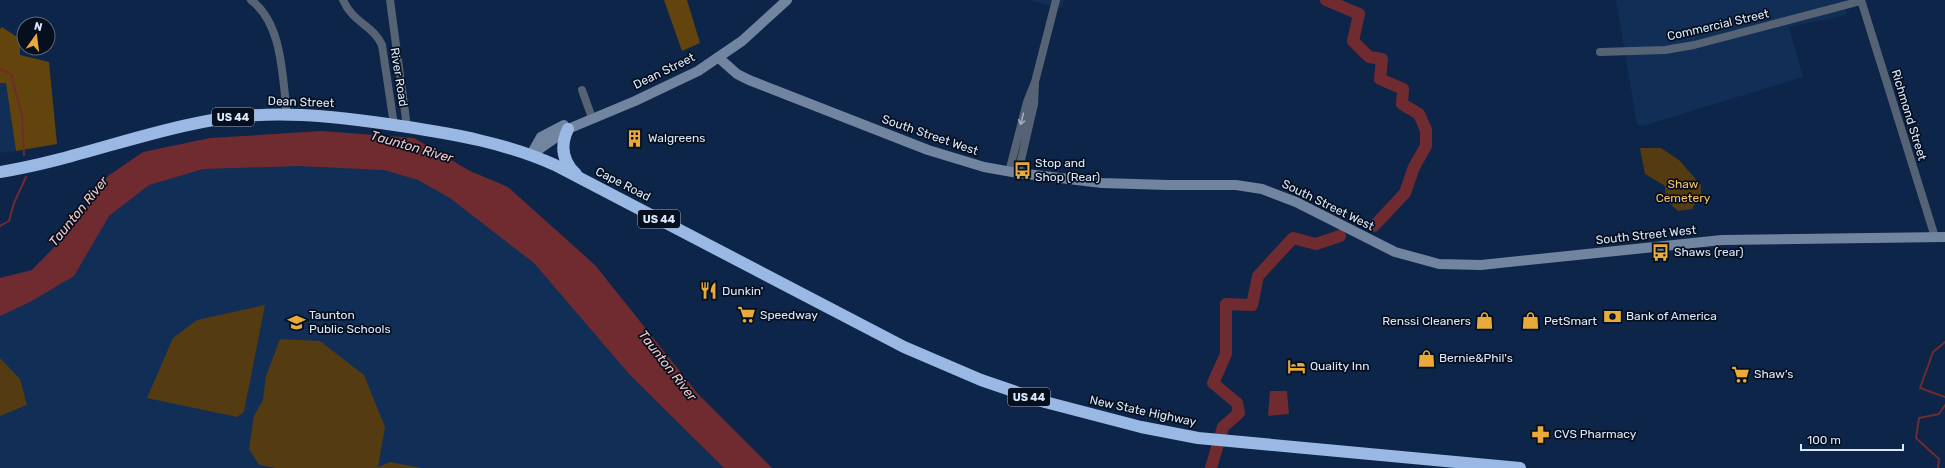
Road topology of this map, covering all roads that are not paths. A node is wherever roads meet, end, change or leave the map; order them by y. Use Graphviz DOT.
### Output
graph roads {
  1 [pos="251,0"];
  2 [pos="343,0"];
  3 [pos="390,0"];
  4 [pos="787,0"];
  5 [pos="1056,0"];
  6 [pos="1861,0"];
  7 [pos="1600,52"];
  8 [pos="719,58"];
  9 [pos="582,90"];
  10 [pos="621,106"];
  11 [pos="287,114"];
  12 [pos="591,115"];
  13 [pos="394,125"];
  14 [pos="407,127"];
  15 [pos="568,129"];
  16 [pos="532,155"];
  17 [pos="0,172"];
  18 [pos="1014,172"];
  19 [pos="583,179"];
  20 [pos="1940,237"];
  21 [pos="786,285"];
  22 [pos="1520,468"];
  1 -- 11 [label="street"];
  2 -- 13 [label="street, River Road"];
  3 -- 14 [label="street"];
  4 -- 8 [label="street, Dean Street"];
  5 -- 18 [label="street"];
  6 -- 7 [label="street, Commercial Street"];
  6 -- 20 [label="street, Richmond Street"];
  8 -- 10 [label="street, Dean Street"];
  8 -- 18 [label="street, South Street West"];
  9 -- 12 [label="street"];
  10 -- 12 [label="street, Dean Street"];
  10 -- 15 [label="street, Dean Street"];
  11 -- 13 [label="highway, Dean Street / US 44"];
  11 -- 17 [label="highway, Dean Street / US 44"];
  12 -- 16 [label="street, Dean Street"];
  13 -- 14 [label="highway, Dean Street / US 44"];
  14 -- 16 [label="highway, Dean Street / US 44"];
  15 -- 16 [label="street, Dean Street"];
  15 -- 19 [label="highway"];
  16 -- 19 [label="highway, Cape Road / US 44"];
  18 -- 20 [label="street, South Street West"];
  19 -- 21 [label="highway, Cape Road / US 44"];
  21 -- 22 [label="highway, New State Highway / US 44"];
}
